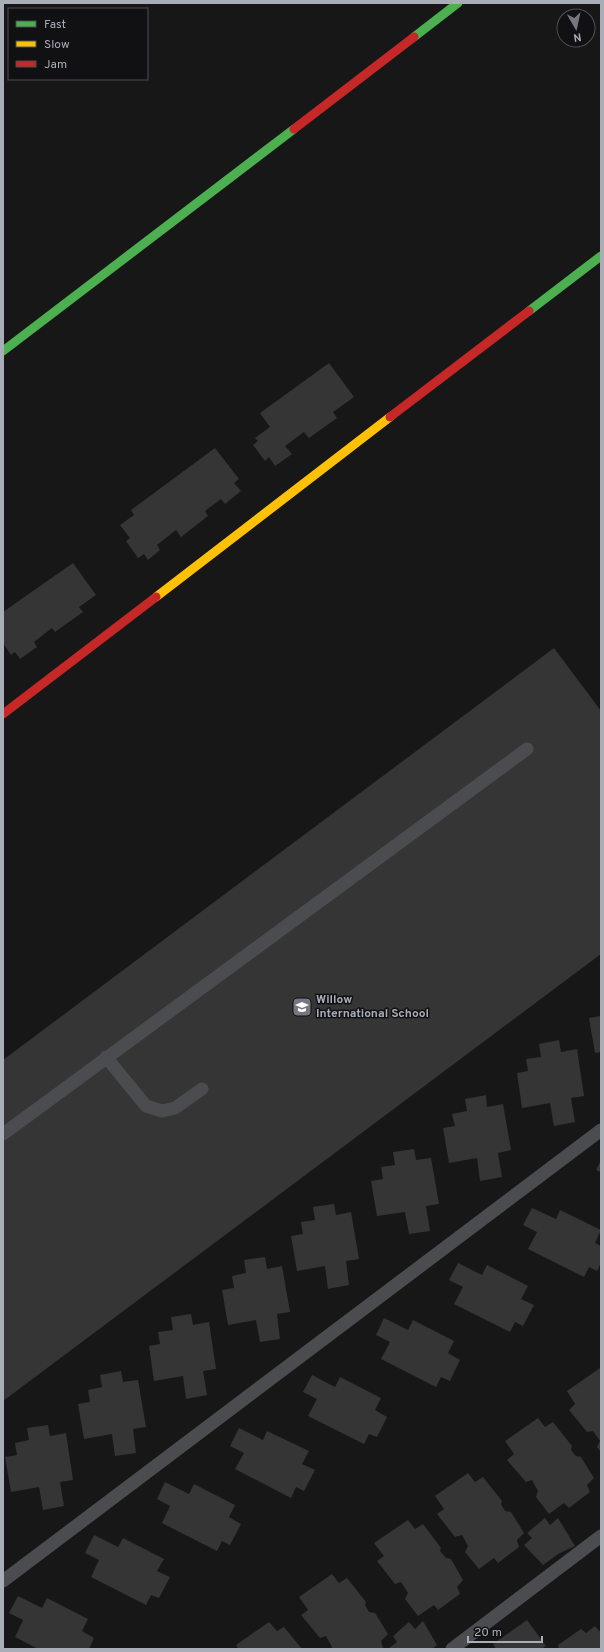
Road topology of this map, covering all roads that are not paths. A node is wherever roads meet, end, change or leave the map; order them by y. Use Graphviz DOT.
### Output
graph roads {
  1 [pos="458,3"];
  2 [pos="601,256"];
  3 [pos="3,351"];
  4 [pos="3,714"];
  5 [pos="527,749"];
  6 [pos="106,1057"];
  7 [pos="202,1090"];
  8 [pos="601,1130"];
  9 [pos="3,1134"];
  10 [pos="601,1536"];
  11 [pos="3,1581"];
  12 [pos="452,1649"];
  1 -- 3 [label="street"];
  2 -- 4 [label="street"];
  5 -- 6 [label="lane"];
  6 -- 7 [label="lane"];
  6 -- 9 [label="lane"];
  8 -- 11 [label="lane"];
  10 -- 12 [label="lane"];
}
